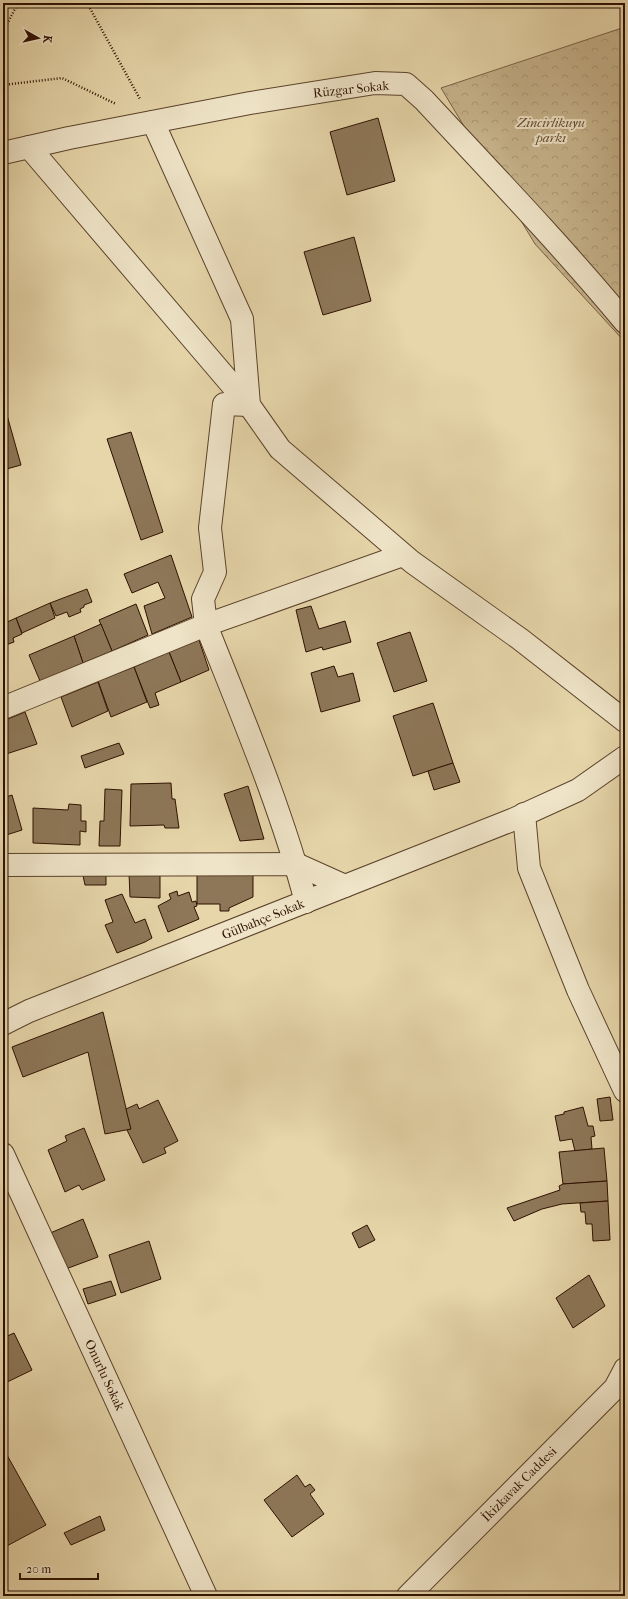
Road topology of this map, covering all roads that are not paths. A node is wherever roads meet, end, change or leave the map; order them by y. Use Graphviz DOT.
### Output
graph roads {
  1 [pos="153,122"];
  2 [pos="28,147"];
  3 [pos="3,153"];
  4 [pos="625,322"];
  5 [pos="249,405"];
  6 [pos="403,555"];
  7 [pos="206,625"];
  8 [pos="3,708"];
  9 [pos="625,721"];
  10 [pos="625,757"];
  11 [pos="524,814"];
  12 [pos="296,864"];
  13 [pos="3,865"];
  14 [pos="345,886"];
  15 [pos="306,902"];
  16 [pos="3,1024"];
  17 [pos="625,1091"];
  18 [pos="3,1154"];
  19 [pos="625,1369"];
  20 [pos="206,1596"];
  21 [pos="408,1596"];
  1 -- 2 [label="street, Rüzgar Sokak"];
  1 -- 4 [label="street, Rüzgar Sokak"];
  1 -- 5 [label="street"];
  2 -- 3 [label="street, Rüzgar Sokak"];
  2 -- 5 [label="street"];
  5 -- 6 [label="street"];
  5 -- 7 [label="street"];
  6 -- 7 [label="street"];
  6 -- 9 [label="street"];
  7 -- 8 [label="street"];
  7 -- 12 [label="street"];
  10 -- 11 [label="street, Gülbahçe Sokak"];
  11 -- 14 [label="street, Gülbahçe Sokak"];
  11 -- 17 [label="street"];
  12 -- 13 [label="street"];
  12 -- 14 [label="street"];
  12 -- 15 [label="street"];
  14 -- 15 [label="street, Gülbahçe Sokak"];
  15 -- 16 [label="street, Gülbahçe Sokak"];
  18 -- 20 [label="street, Onurlu Sokak"];
  19 -- 21 [label="street, İkizkavak Caddesi"];
}
